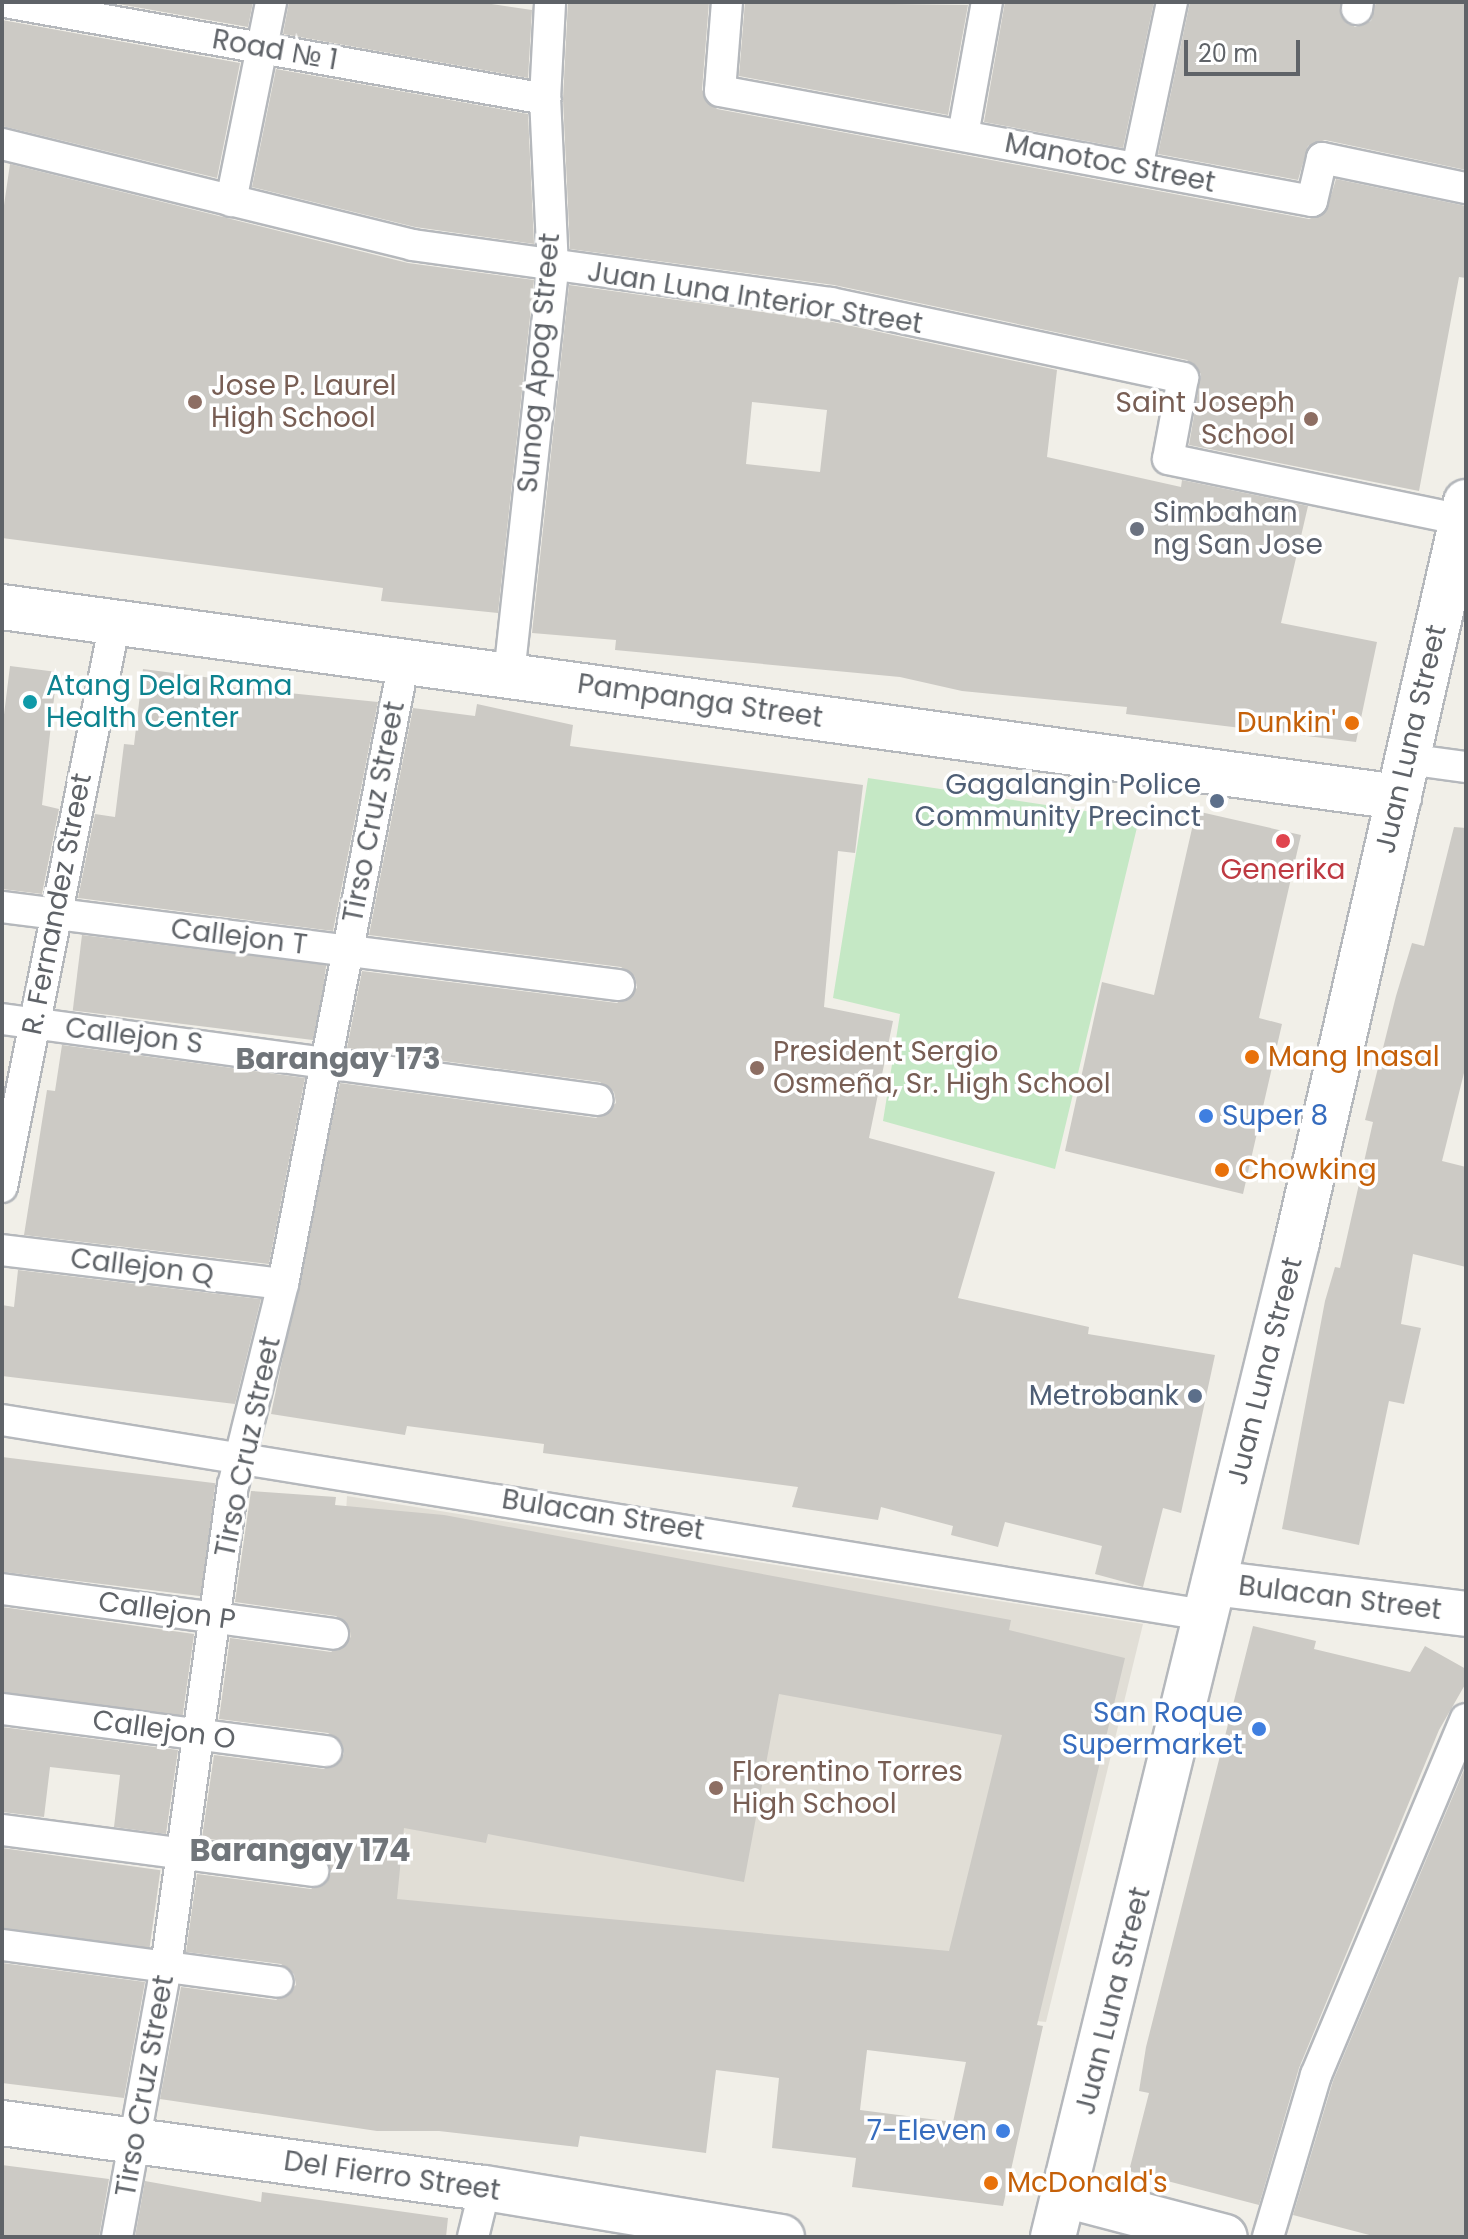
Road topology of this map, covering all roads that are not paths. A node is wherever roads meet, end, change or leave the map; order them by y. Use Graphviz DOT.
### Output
graph roads {
  1 [pos="5,2"];
  2 [pos="271,2"];
  3 [pos="550,2"];
  4 [pos="727,2"];
  5 [pos="987,2"];
  6 [pos="1172,2"];
  7 [pos="263,48"];
  8 [pos="545,99"];
  9 [pos="963,135"];
  10 [pos="2,144"];
  11 [pos="1137,168"];
  12 [pos="1466,188"];
  13 [pos="231,201"];
  14 [pos="553,267"];
  15 [pos="1464,511"];
  16 [pos="2,607"];
  17 [pos="115,622"];
  18 [pos="404,661"];
  19 [pos="509,675"];
  20 [pos="1466,767"];
  21 [pos="1403,778"];
  22 [pos="2,907"];
  23 [pos="53,914"];
  24 [pos="347,950"];
  25 [pos="619,985"];
  26 [pos="2,1019"];
  27 [pos="32,1023"];
  28 [pos="326,1061"];
  29 [pos="598,1100"];
  30 [pos="2,1187"];
  31 [pos="2,1250"];
  32 [pos="283,1284"];
  33 [pos="2,1420"];
  34 [pos="243,1456"];
  35 [pos="2,1589"];
  36 [pos="1209,1599"];
  37 [pos="1466,1614"];
  38 [pos="216,1617"];
  39 [pos="333,1634"];
  40 [pos="2,1709"];
  41 [pos="1466,1719"];
  42 [pos="199,1735"];
  43 [pos="326,1751"];
  44 [pos="2,1830"];
  45 [pos="181,1854"];
  46 [pos="313,1871"];
  47 [pos="2,1945"];
  48 [pos="166,1967"];
  49 [pos="278,1982"];
  50 [pos="2,2123"];
  51 [pos="138,2141"];
  52 [pos="485,2188"];
  53 [pos="1065,2195"];
  54 [pos="117,2237"];
  55 [pos="473,2237"];
  56 [pos="782,2237"];
  57 [pos="1053,2237"];
  58 [pos="1225,2237"];
  59 [pos="1268,2237"];
  1 -- 7 [label="street, Road № 1"];
  2 -- 7 [label="street"];
  3 -- 8 [label="street, Sunog Apog Street"];
  4 -- 9 [label="street, Manotoc Street"];
  5 -- 9 [label="street"];
  6 -- 11 [label="street"];
  7 -- 8 [label="street, Road № 1"];
  7 -- 13 [label="street"];
  8 -- 14 [label="street, Sunog Apog Street"];
  9 -- 11 [label="street, Manotoc Street"];
  10 -- 13 [label="street, Juan Luna Interior Street"];
  11 -- 12 [label="street, Manotoc Street"];
  13 -- 14 [label="street, Juan Luna Interior Street"];
  14 -- 15 [label="street, Juan Luna Interior Street"];
  14 -- 19 [label="street, Sunog Apog Street"];
  15 -- 21 [label="street, Juan Luna Street"];
  16 -- 17 [label="street, Pampanga Street"];
  17 -- 18 [label="street, Pampanga Street"];
  17 -- 23 [label="street, R. Fernandez Street"];
  18 -- 19 [label="street, Pampanga Street"];
  18 -- 24 [label="street, Tirso Cruz Street"];
  19 -- 21 [label="street, Pampanga Street"];
  20 -- 21 [label="street, Pampanga Street"];
  21 -- 36 [label="street, Juan Luna Street"];
  22 -- 23 [label="street, Callejon T"];
  23 -- 24 [label="street, Callejon T"];
  23 -- 27 [label="street, R. Fernandez Street"];
  24 -- 25 [label="street, Callejon T"];
  24 -- 28 [label="street, Tirso Cruz Street"];
  26 -- 27 [label="street, Callejon S"];
  27 -- 28 [label="street, Callejon S"];
  27 -- 30 [label="street, R. Fernandez Street"];
  28 -- 29 [label="street, Callejon S"];
  28 -- 32 [label="street, Tirso Cruz Street"];
  31 -- 32 [label="street, Callejon Q"];
  32 -- 34 [label="street, Tirso Cruz Street"];
  33 -- 34 [label="street, Bulacan Street"];
  34 -- 36 [label="street, Bulacan Street"];
  34 -- 38 [label="street, Tirso Cruz Street"];
  35 -- 38 [label="street, Callejon P"];
  36 -- 37 [label="street, Bulacan Street"];
  36 -- 53 [label="street, Juan Luna Street"];
  38 -- 39 [label="street, Callejon P"];
  38 -- 42 [label="street, Tirso Cruz Street"];
  40 -- 42 [label="street, Callejon O"];
  41 -- 59 [label="street"];
  42 -- 43 [label="street, Callejon O"];
  42 -- 45 [label="street, Tirso Cruz Street"];
  44 -- 45 [label="street"];
  45 -- 46 [label="street"];
  45 -- 48 [label="street, Tirso Cruz Street"];
  47 -- 48 [label="street"];
  48 -- 49 [label="street"];
  48 -- 51 [label="street, Tirso Cruz Street"];
  50 -- 51 [label="street, Del Fierro Street"];
  51 -- 52 [label="street, Del Fierro Street"];
  51 -- 54 [label="street, Tirso Cruz Street"];
  52 -- 55 [label="street"];
  52 -- 56 [label="street, Del Fierro Street"];
  53 -- 57 [label="street, Juan Luna Street"];
  53 -- 58 [label="street"];
}
